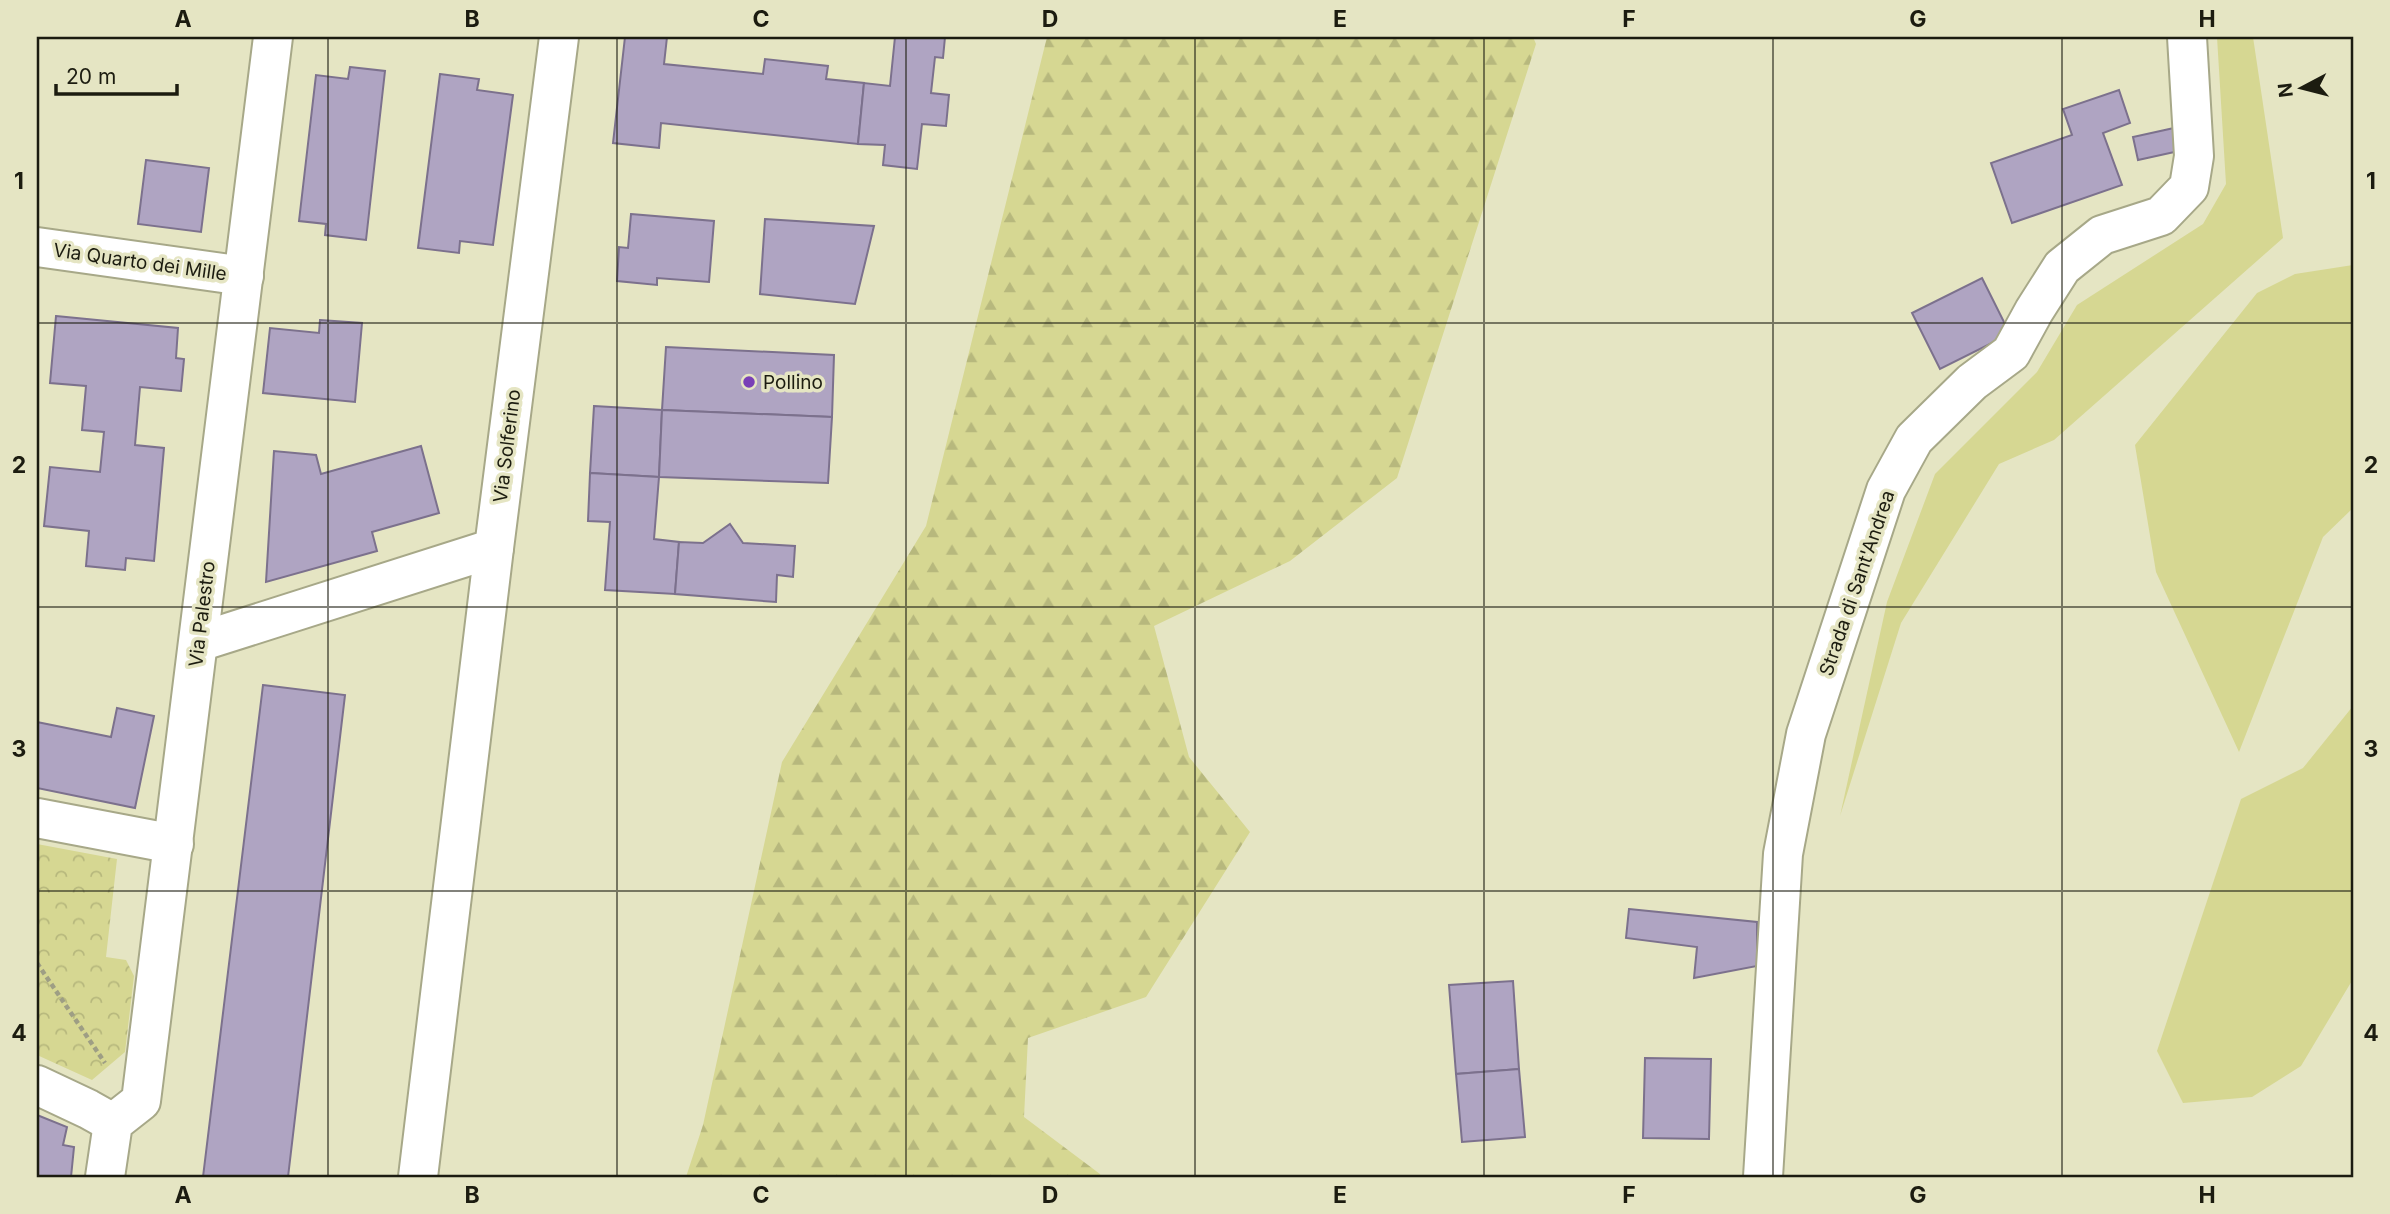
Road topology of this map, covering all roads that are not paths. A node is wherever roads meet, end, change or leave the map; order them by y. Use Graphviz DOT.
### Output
graph roads {
  1 [pos="273,37"];
  2 [pos="559,37"];
  3 [pos="2187,37"];
  4 [pos="37,247"];
  5 [pos="244,276"];
  6 [pos="495,548"];
  7 [pos="199,642"];
  8 [pos="37,818"];
  9 [pos="174,844"];
  10 [pos="37,1085"];
  11 [pos="113,1123"];
  12 [pos="105,1177"];
  13 [pos="418,1177"];
  14 [pos="1763,1177"];
  1 -- 5 [label="street, Via Palestro"];
  2 -- 6 [label="street, Via Solferino"];
  3 -- 14 [label="street, Strada di Sant'Andrea"];
  4 -- 5 [label="street, Via Quarto dei Mille"];
  5 -- 7 [label="street, Via Palestro"];
  6 -- 7 [label="street"];
  6 -- 13 [label="street"];
  7 -- 9 [label="street, Via Palestro"];
  8 -- 9 [label="street"];
  9 -- 11 [label="street, Via Palestro"];
  10 -- 11 [label="street"];
  11 -- 12 [label="street"];
}
